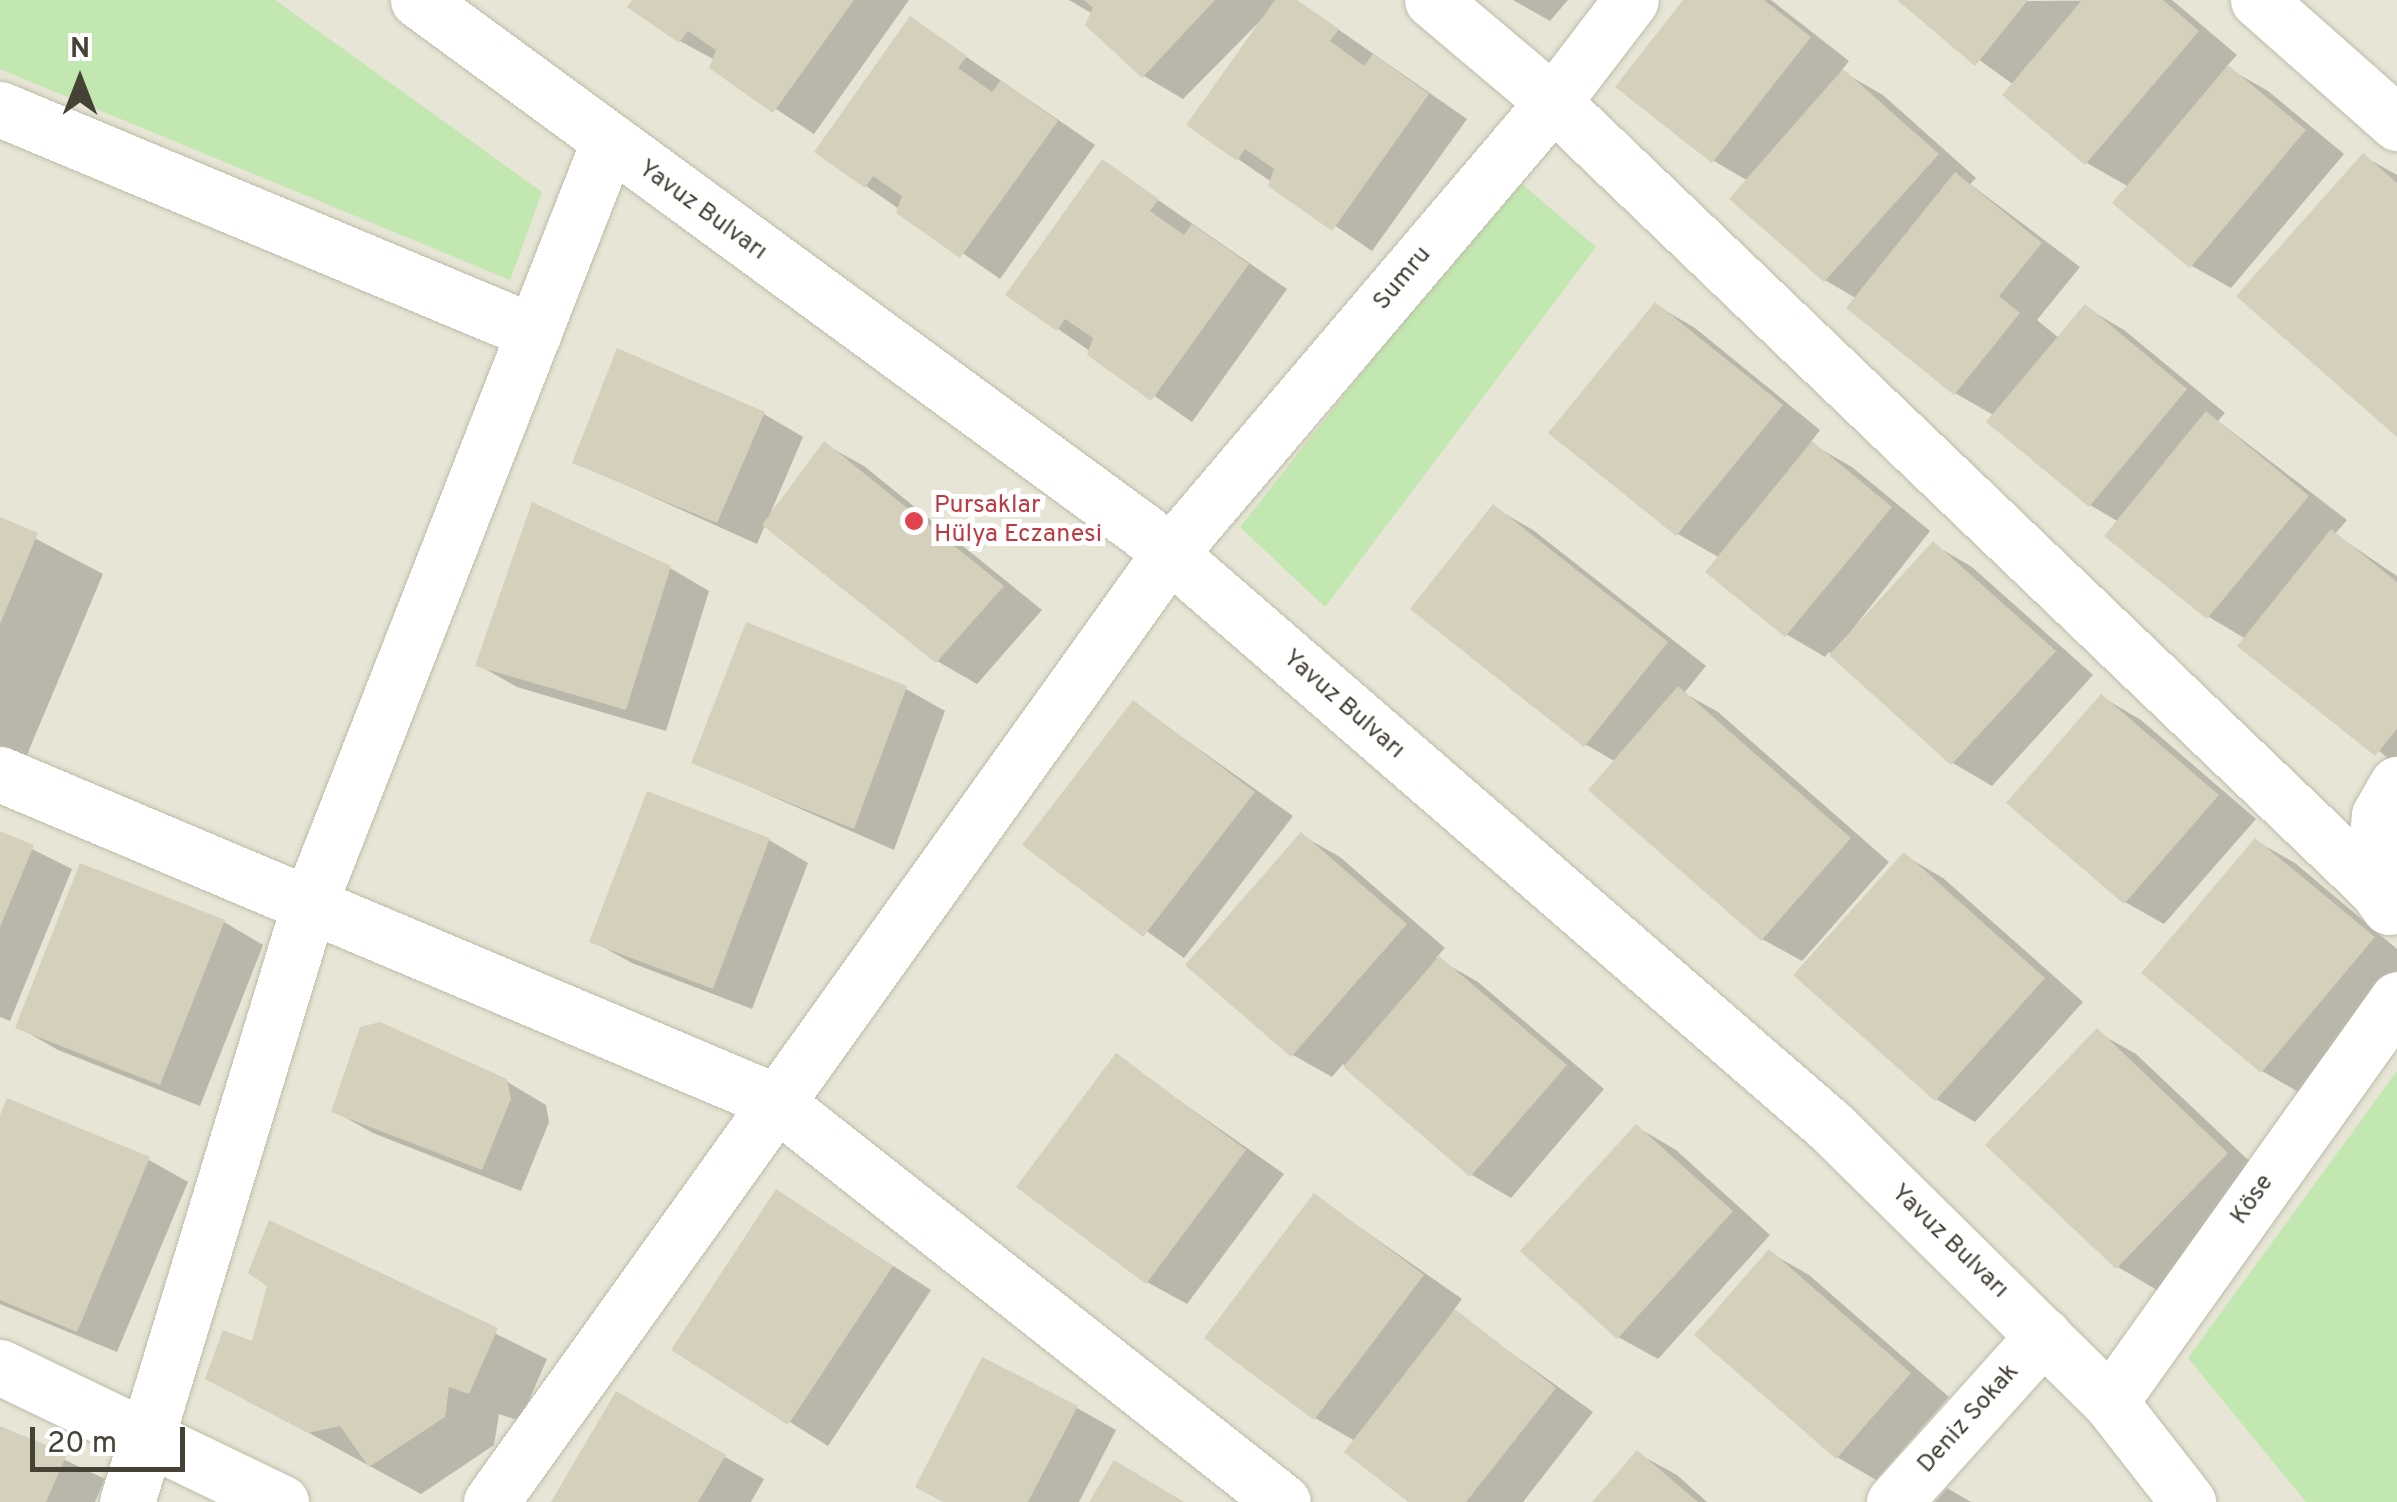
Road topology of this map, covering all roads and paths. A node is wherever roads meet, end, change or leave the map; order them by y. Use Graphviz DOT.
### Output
graph roads {
  1 [pos="418,0"];
  2 [pos="1432,0"];
  3 [pos="1631,0"];
  4 [pos="2258,0"];
  5 [pos="1553,102"];
  6 [pos="0,110"];
  7 [pos="2397,123"];
  8 [pos="608,143"];
  9 [pos="534,332"];
  10 [pos="1169,554"];
  11 [pos="0,774"];
  12 [pos="2397,784"];
  13 [pos="2386,903"];
  14 [pos="309,905"];
  15 [pos="2397,998"];
  16 [pos="774,1100"];
  17 [pos="2044,1335"];
  18 [pos="0,1367"];
  19 [pos="2110,1402"];
  20 [pos="147,1434"];
  21 [pos="127,1502"];
  22 [pos="282,1502"];
  23 [pos="491,1502"];
  24 [pos="1283,1502"];
  25 [pos="1894,1502"];
  26 [pos="2188,1502"];
  1 -- 8 [label="street, Yavuz Bulvarı"];
  2 -- 5 [label="street"];
  3 -- 5 [label="street, Sumru"];
  4 -- 7 [label="street"];
  5 -- 10 [label="street, Sumru"];
  5 -- 13 [label="street"];
  6 -- 9 [label="street"];
  8 -- 9 [label="street"];
  8 -- 10 [label="street, Yavuz Bulvarı"];
  9 -- 14 [label="street"];
  10 -- 16 [label="street, Sumru"];
  10 -- 17 [label="street, Yavuz Bulvarı"];
  11 -- 14 [label="street"];
  12 -- 13 [label="street"];
  14 -- 16 [label="street"];
  14 -- 20 [label="street"];
  15 -- 19 [label="street, Köse"];
  16 -- 23 [label="street, Sumru"];
  16 -- 24 [label="street"];
  17 -- 19 [label="street, Yavuz Bulvarı"];
  17 -- 25 [label="street, Deniz Sokak"];
  18 -- 20 [label="street"];
  19 -- 26 [label="street, Yavuz Bulvarı"];
  20 -- 21 [label="street"];
  20 -- 22 [label="street"];
}
